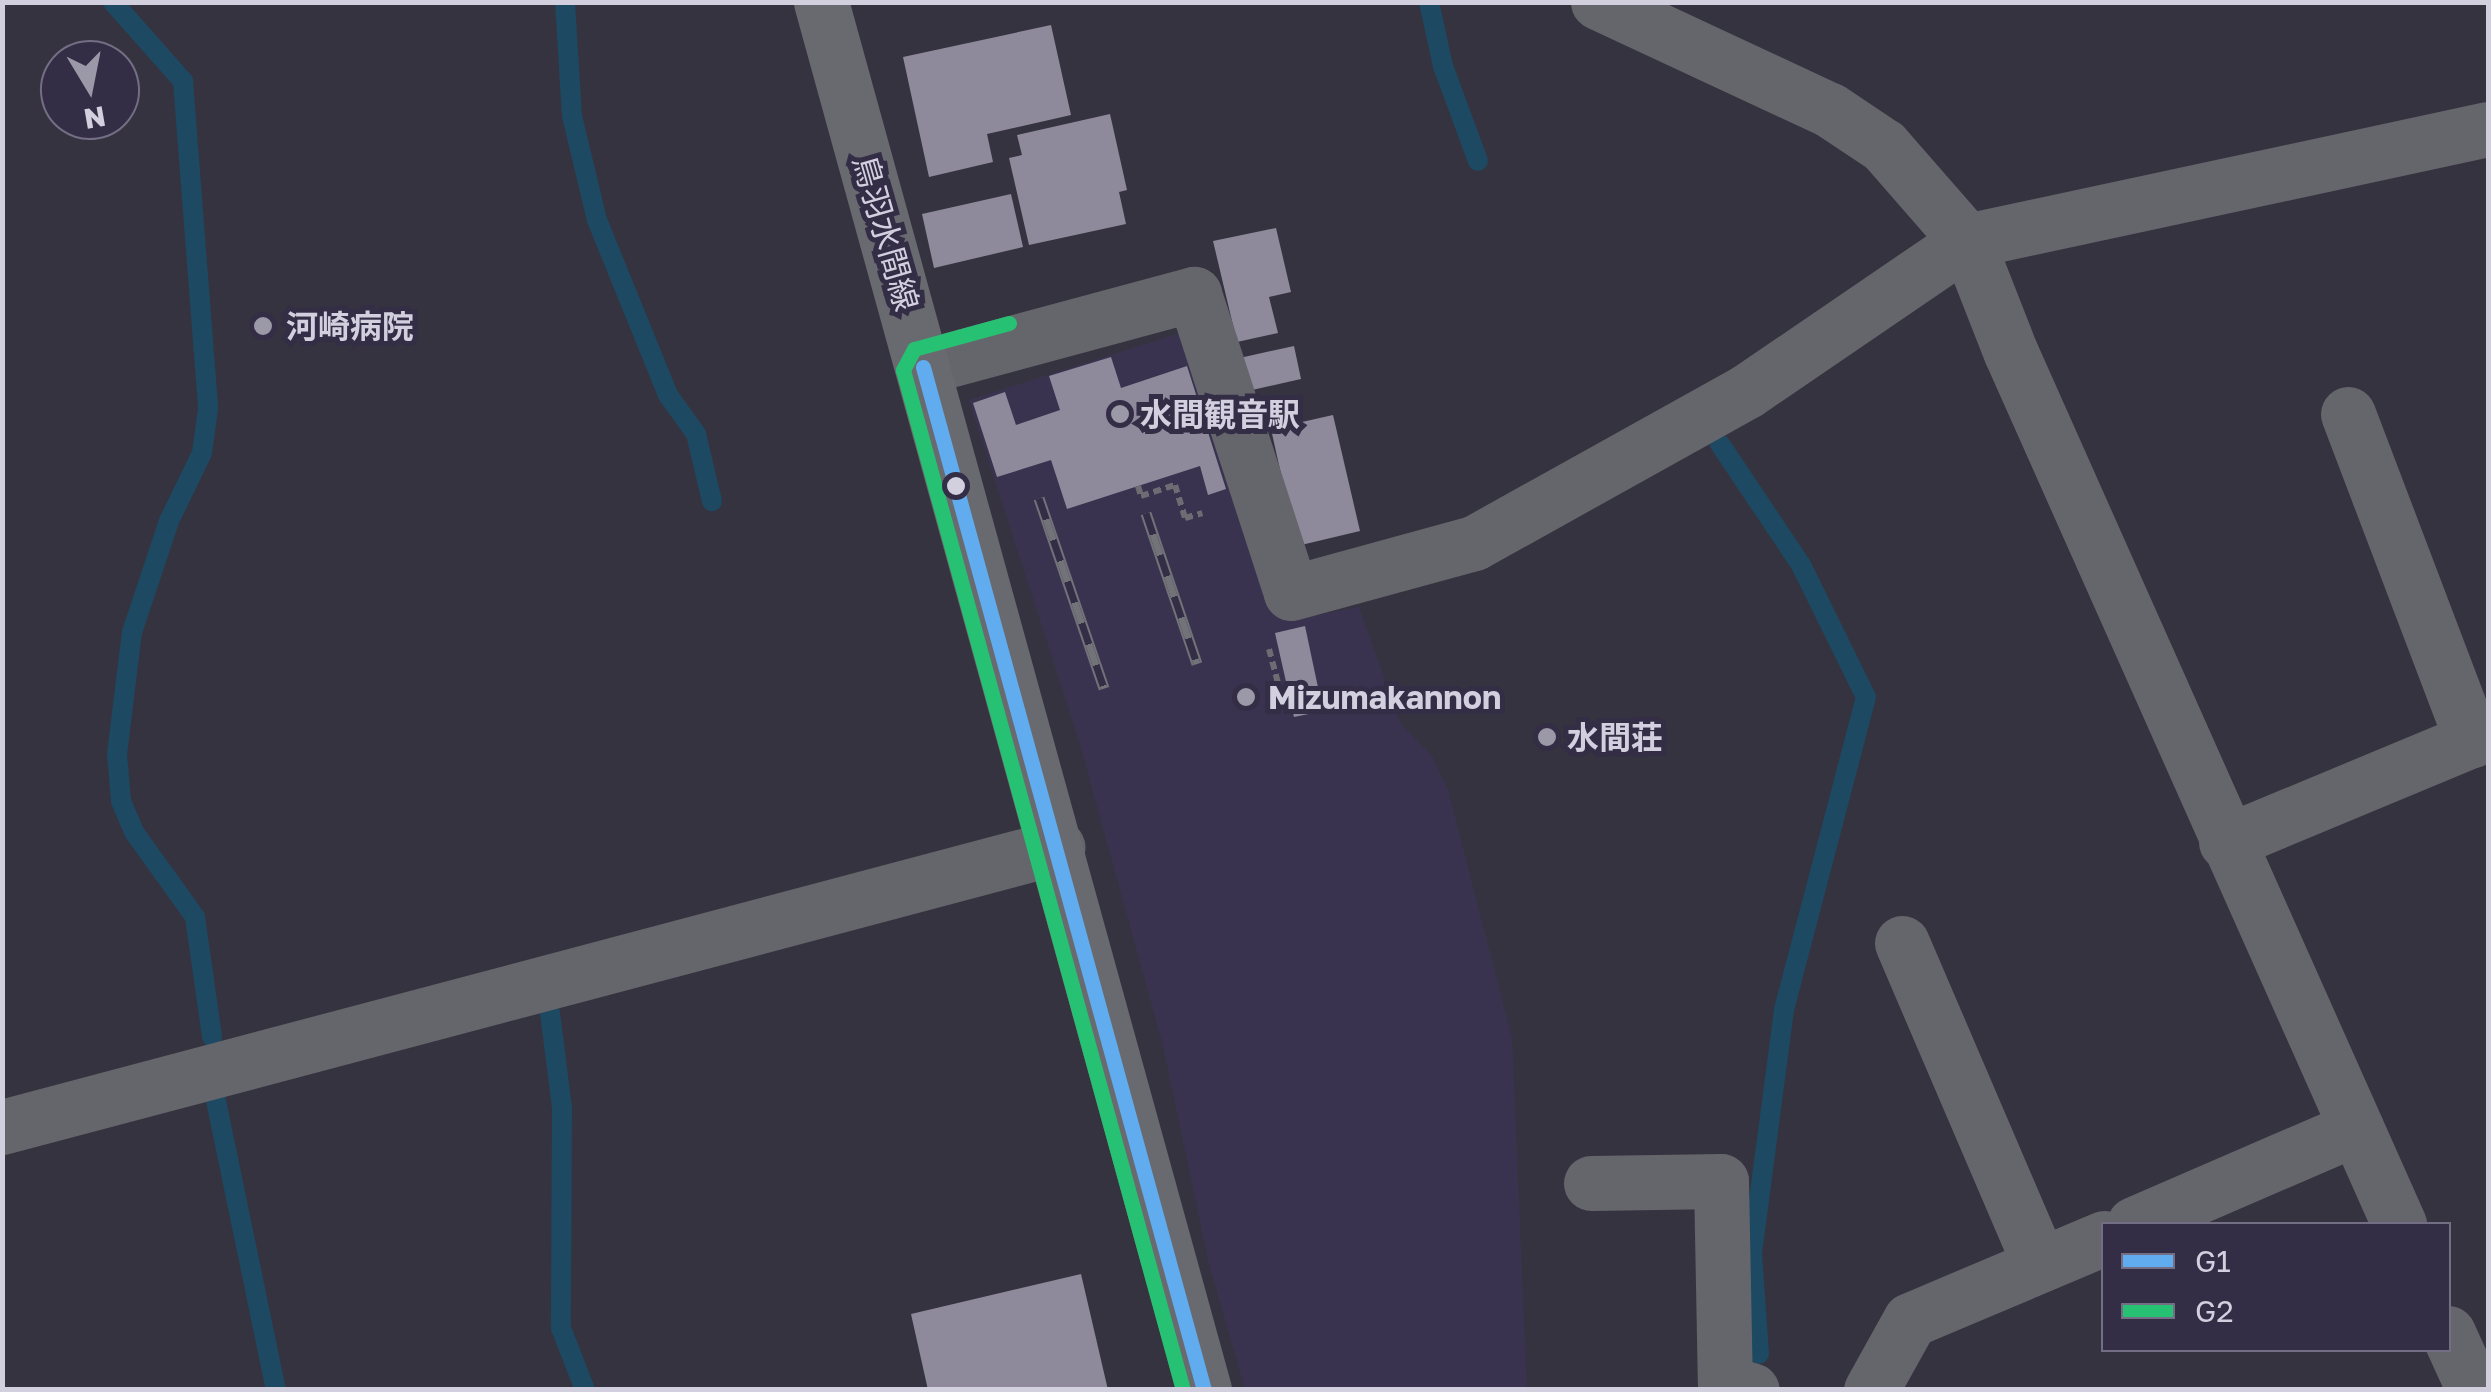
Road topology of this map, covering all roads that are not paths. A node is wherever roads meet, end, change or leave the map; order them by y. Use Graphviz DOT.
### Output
graph roads {
  1 [pos="822,2"];
  2 [pos="1598,2"];
  3 [pos="2488,129"];
  4 [pos="1967,241"];
  5 [pos="923,367"];
  6 [pos="2348,414"];
  7 [pos="2480,736"];
  8 [pos="2226,842"];
  9 [pos="1056,847"];
  10 [pos="1902,943"];
  11 [pos="2,1127"];
  12 [pos="2356,1128"];
  13 [pos="1592,1183"];
  14 [pos="2139,1222"];
  15 [pos="2399,1222"];
  16 [pos="2101,1239"];
  17 [pos="2040,1265"];
  18 [pos="2451,1340"];
  19 [pos="1204,1390"];
  20 [pos="1752,1390"];
  21 [pos="1870,1390"];
  22 [pos="2474,1390"];
  1 -- 5 [label="street, 鳥羽水間線"];
  2 -- 4 [label="street"];
  3 -- 4 [label="street"];
  4 -- 5 [label="street"];
  4 -- 8 [label="street"];
  5 -- 9 [label="street, 鳥羽水間線"];
  6 -- 7 [label="street"];
  7 -- 8 [label="street"];
  8 -- 12 [label="street"];
  9 -- 11 [label="street"];
  9 -- 19 [label="street, 鳥羽水間線"];
  10 -- 17 [label="street"];
  12 -- 14 [label="street"];
  12 -- 15 [label="street"];
  13 -- 20 [label="street"];
  16 -- 17 [label="street"];
  17 -- 21 [label="street"];
  18 -- 22 [label="street"];
}
